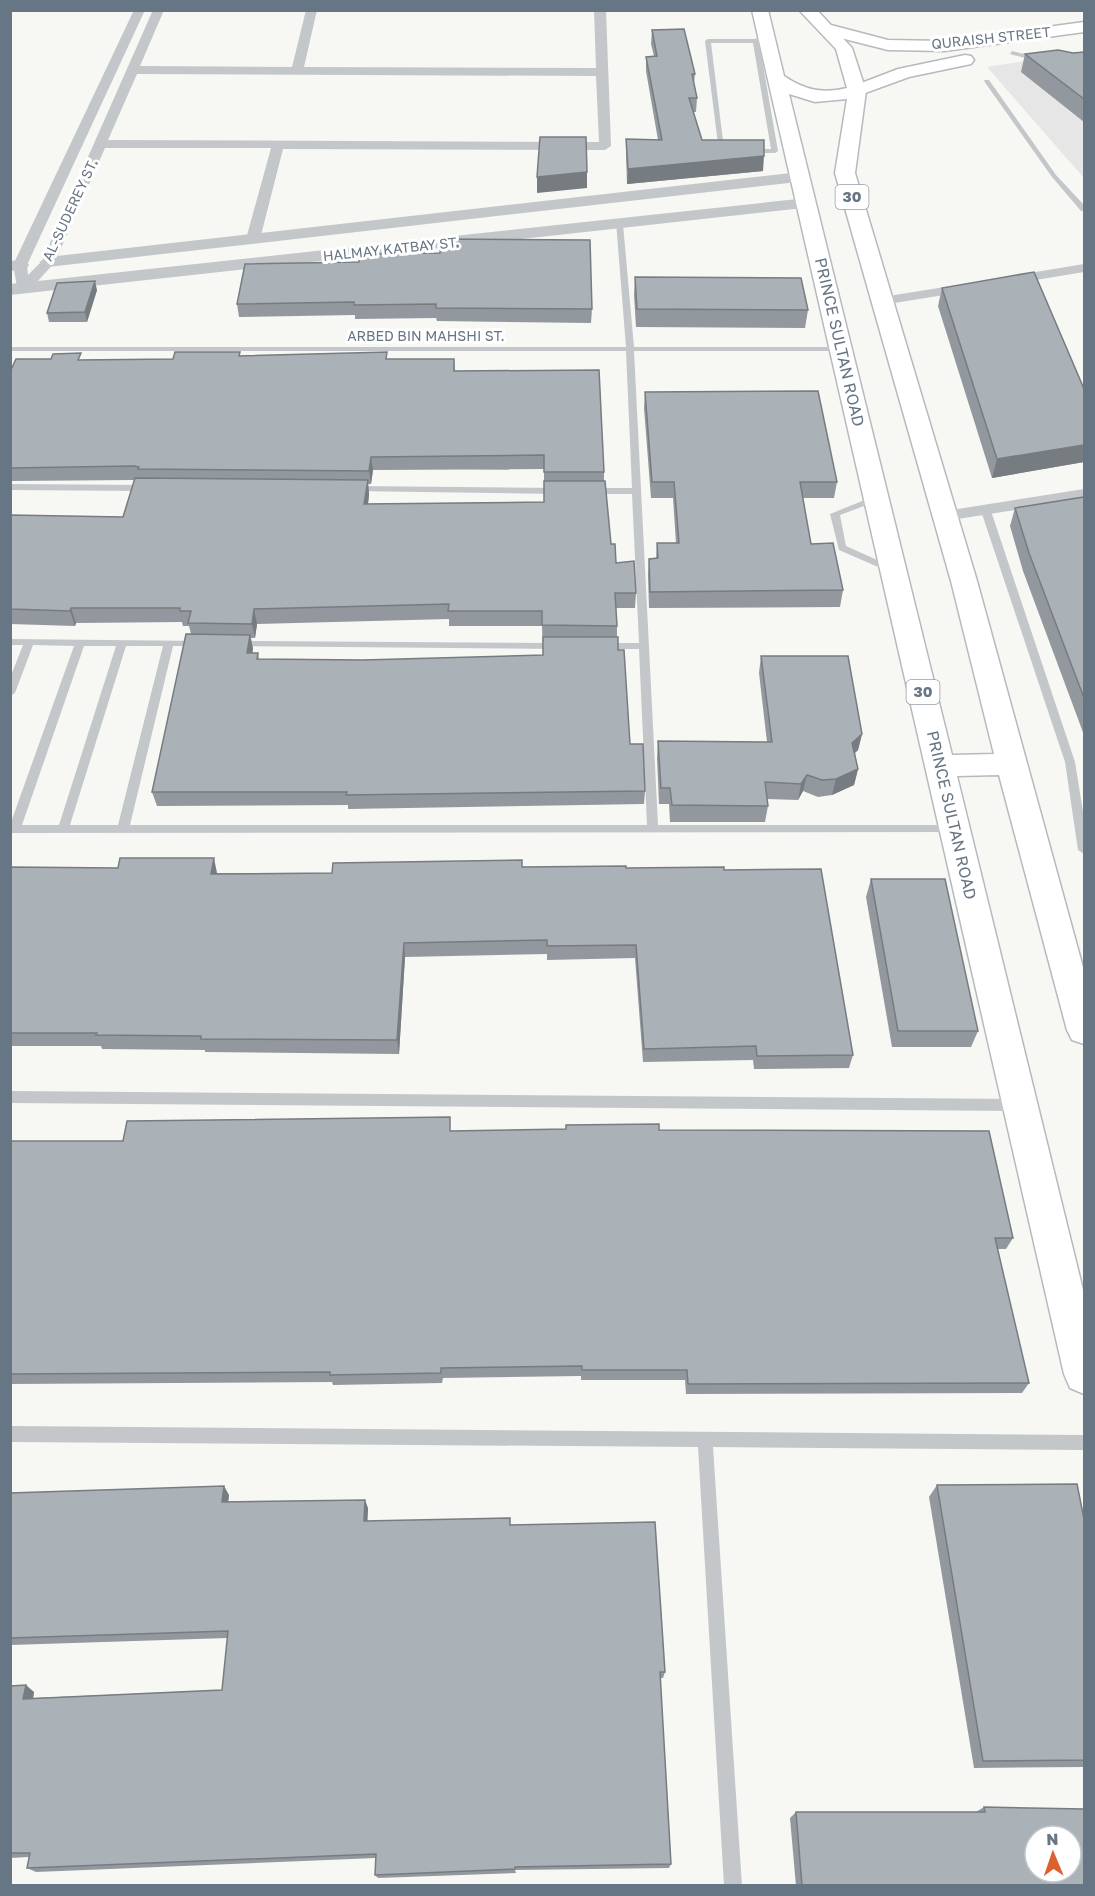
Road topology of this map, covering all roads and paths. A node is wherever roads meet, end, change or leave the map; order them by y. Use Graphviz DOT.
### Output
graph roads {
  1 [pos="141,10"];
  2 [pos="159,10"];
  3 [pos="312,10"];
  4 [pos="600,10"];
  5 [pos="807,10"];
  6 [pos="1084,27"];
  7 [pos="761,29"];
  8 [pos="826,29"];
  9 [pos="1084,43"];
  10 [pos="1012,53"];
  11 [pos="1049,62"];
  12 [pos="134,70"];
  13 [pos="297,70"];
  14 [pos="602,72"];
  15 [pos="777,79"];
  16 [pos="987,81"];
  17 [pos="857,91"];
  18 [pos="101,144"];
  19 [pos="278,145"];
  20 [pos="732,151"];
  21 [pos="742,151"];
  22 [pos="794,170"];
  23 [pos="1084,209"];
  24 [pos="619,224"];
  25 [pos="253,239"];
  26 [pos="48,262"];
  27 [pos="15,266"];
  28 [pos="1084,268"];
  29 [pos="17,289"];
  30 [pos="882,301"];
  31 [pos="10,349"];
  32 [pos="630,350"];
  33 [pos="842,350"];
  34 [pos="10,487"];
  35 [pos="152,488"];
  36 [pos="342,489"];
  37 [pos="566,491"];
  38 [pos="578,491"];
  39 [pos="637,491"];
  40 [pos="1084,494"];
  41 [pos="877,498"];
  42 [pos="985,508"];
  43 [pos="945,516"];
  44 [pos="894,571"];
  45 [pos="10,642"];
  46 [pos="29,642"];
  47 [pos="80,643"];
  48 [pos="122,643"];
  49 [pos="169,643"];
  50 [pos="205,644"];
  51 [pos="229,644"];
  52 [pos="573,646"];
  53 [pos="597,646"];
  54 [pos="644,646"];
  55 [pos="10,693"];
  56 [pos="1011,764"];
  57 [pos="940,766"];
  58 [pos="13,829"];
  59 [pos="63,829"];
  60 [pos="123,829"];
  61 [pos="653,829"];
  62 [pos="956,829"];
  63 [pos="1084,850"];
  64 [pos="1084,1030"];
  65 [pos="10,1096"];
  66 [pos="1021,1105"];
  67 [pos="1084,1374"];
  68 [pos="10,1434"];
  69 [pos="705,1440"];
  70 [pos="1084,1443"];
  71 [pos="733,1886"];
  1 -- 27 [label="street, AL-SUDEREY ST."];
  2 -- 12 [label="street, AL-SUDEREY ST."];
  3 -- 13 [label="street"];
  4 -- 14 [label="street"];
  5 -- 8 [label="main road, 30"];
  6 -- 8 [label="main road, QURAISH STREET"];
  7 -- 15 [label="main road, PRINCE SULTAN ROAD / 30"];
  7 -- 20 [label="lane"];
  7 -- 22 [label="lane"];
  8 -- 17 [label="main road, 30"];
  9 -- 10 [label="main road, QURAISH STREET"];
  10 -- 11 [label="lane"];
  10 -- 17 [label="main road, QURAISH STREET"];
  12 -- 13 [label="street"];
  12 -- 18 [label="street, AL-SUDEREY ST."];
  13 -- 14 [label="street"];
  14 -- 19 [label="street"];
  15 -- 17 [label="main road, QURAISH STREET"];
  15 -- 22 [label="main road, PRINCE SULTAN ROAD / 30"];
  16 -- 23 [label="lane"];
  17 -- 30 [label="main road, 30"];
  18 -- 19 [label="street"];
  18 -- 26 [label="street, AL-SUDEREY ST."];
  19 -- 25 [label="street"];
  21 -- 22 [label="lane"];
  22 -- 24 [label="street, HALMAY KATBAY ST."];
  22 -- 25 [label="street, HALMAY KATBAY ST."];
  22 -- 33 [label="main road, PRINCE SULTAN ROAD / 30"];
  24 -- 29 [label="street, HALMAY KATBAY ST."];
  24 -- 32 [label="lane"];
  25 -- 26 [label="street, HALMAY KATBAY ST."];
  26 -- 27 [label="street, HALMAY KATBAY ST."];
  26 -- 29 [label="street, AL-SUDEREY ST."];
  27 -- 29 [label="street, AL-SUDEREY ST."];
  28 -- 30 [label="street"];
  30 -- 43 [label="main road, 30"];
  31 -- 32 [label="lane, ARBED BIN MAHSHI ST."];
  32 -- 33 [label="lane, ARBED BIN MAHSHI ST."];
  32 -- 39 [label="lane"];
  33 -- 41 [label="main road, PRINCE SULTAN ROAD / 30"];
  34 -- 35 [label="lane"];
  36 -- 37 [label="lane"];
  38 -- 39 [label="lane"];
  39 -- 54 [label="lane"];
  40 -- 42 [label="street"];
  41 -- 44 [label="main road, PRINCE SULTAN ROAD / 30"];
  41 -- 44 [label="lane"];
  42 -- 43 [label="street"];
  42 -- 63 [label="lane"];
  43 -- 56 [label="main road, 30"];
  44 -- 57 [label="main road, PRINCE SULTAN ROAD / 30"];
  45 -- 46 [label="lane"];
  46 -- 47 [label="lane"];
  46 -- 55 [label="lane"];
  47 -- 48 [label="lane"];
  47 -- 58 [label="lane"];
  48 -- 49 [label="lane"];
  48 -- 59 [label="lane"];
  49 -- 50 [label="lane"];
  49 -- 60 [label="lane"];
  51 -- 52 [label="lane"];
  53 -- 54 [label="lane"];
  54 -- 61 [label="lane"];
  56 -- 57 [label="main road"];
  56 -- 64 [label="main road, 30"];
  57 -- 62 [label="main road, PRINCE SULTAN ROAD / 30"];
  58 -- 59 [label="lane"];
  59 -- 60 [label="lane"];
  60 -- 61 [label="lane"];
  61 -- 62 [label="lane"];
  62 -- 66 [label="main road, PRINCE SULTAN ROAD / 30"];
  65 -- 66 [label="lane"];
  66 -- 67 [label="main road, PRINCE SULTAN ROAD / 30"];
  68 -- 69 [label="lane"];
  69 -- 70 [label="lane"];
  69 -- 71 [label="lane"];
}
